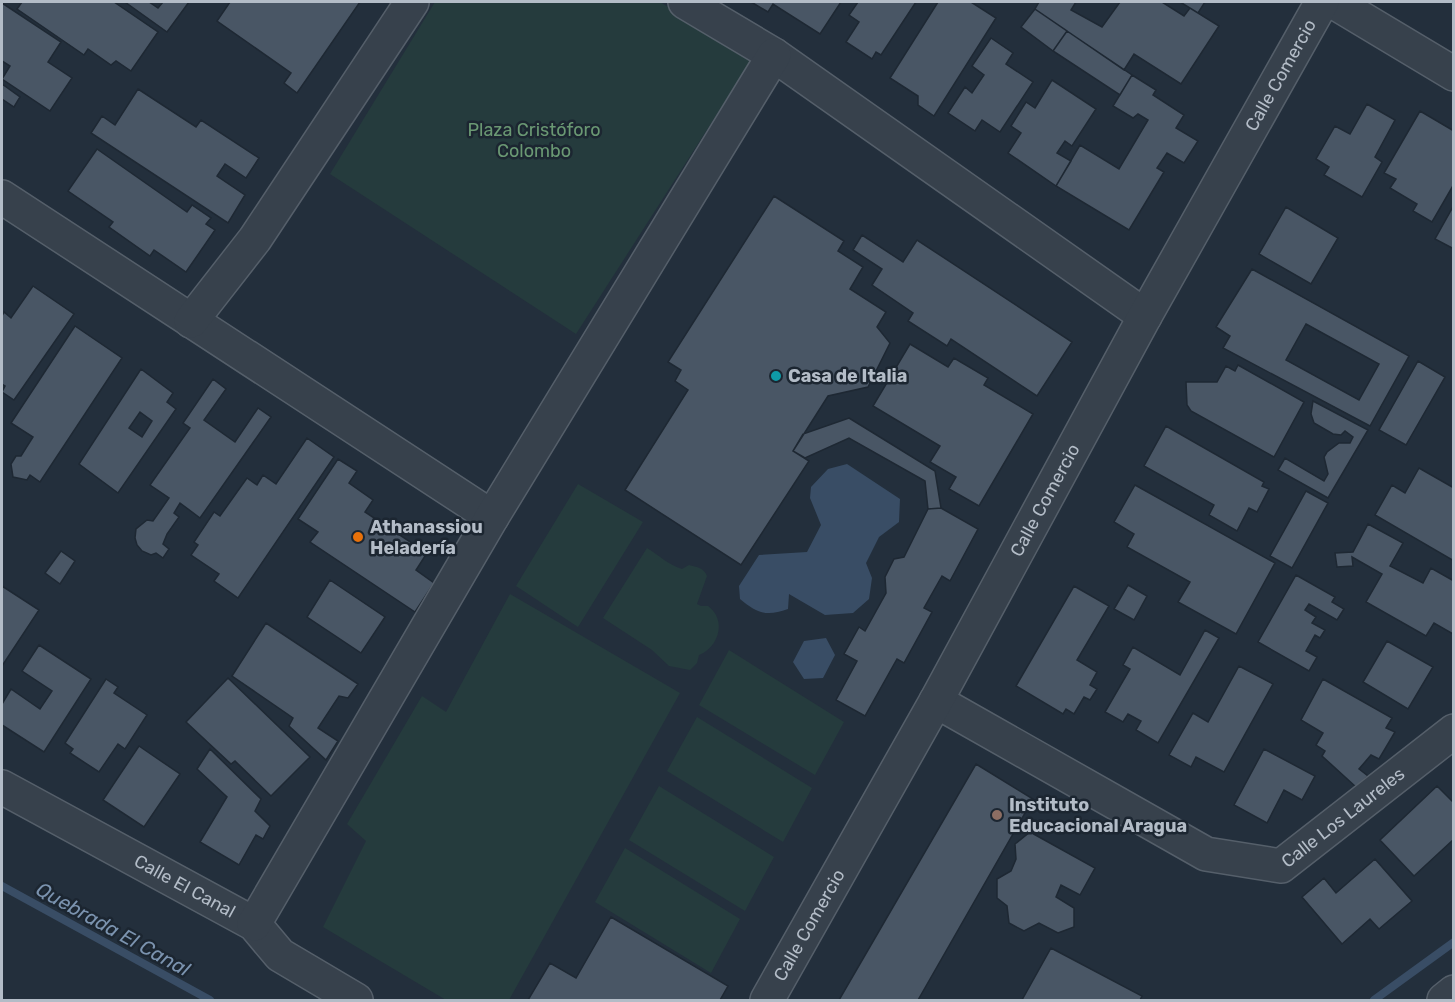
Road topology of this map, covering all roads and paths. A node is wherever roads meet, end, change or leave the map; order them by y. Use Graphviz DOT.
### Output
graph roads {
  1 [pos="412,2"];
  2 [pos="685,2"];
  3 [pos="1322,2"];
  4 [pos="1334,2"];
  5 [pos="774,55"];
  6 [pos="1454,74"];
  7 [pos="2,197"];
  8 [pos="1144,316"];
  9 [pos="190,321"];
  10 [pos="492,517"];
  11 [pos="936,701"];
  12 [pos="1454,731"];
  13 [pos="2,787"];
  14 [pos="254,924"];
  15 [pos="1454,992"];
  16 [pos="356,1000"];
  17 [pos="767,1000"];
  18 [pos="1444,1000"];
  1 -- 9 [label="street"];
  2 -- 5 [label="street"];
  3 -- 8 [label="street, Calle Comercio"];
  4 -- 6 [label="street"];
  5 -- 8 [label="street"];
  5 -- 10 [label="street"];
  7 -- 9 [label="street"];
  8 -- 11 [label="street, Calle Comercio"];
  9 -- 10 [label="street"];
  10 -- 14 [label="street"];
  11 -- 12 [label="street, Calle Los Laureles"];
  11 -- 17 [label="street, Calle Comercio"];
  13 -- 14 [label="street, Calle El Canal"];
  14 -- 16 [label="street, Calle El Canal"];
  15 -- 18 [label="street"];
}
